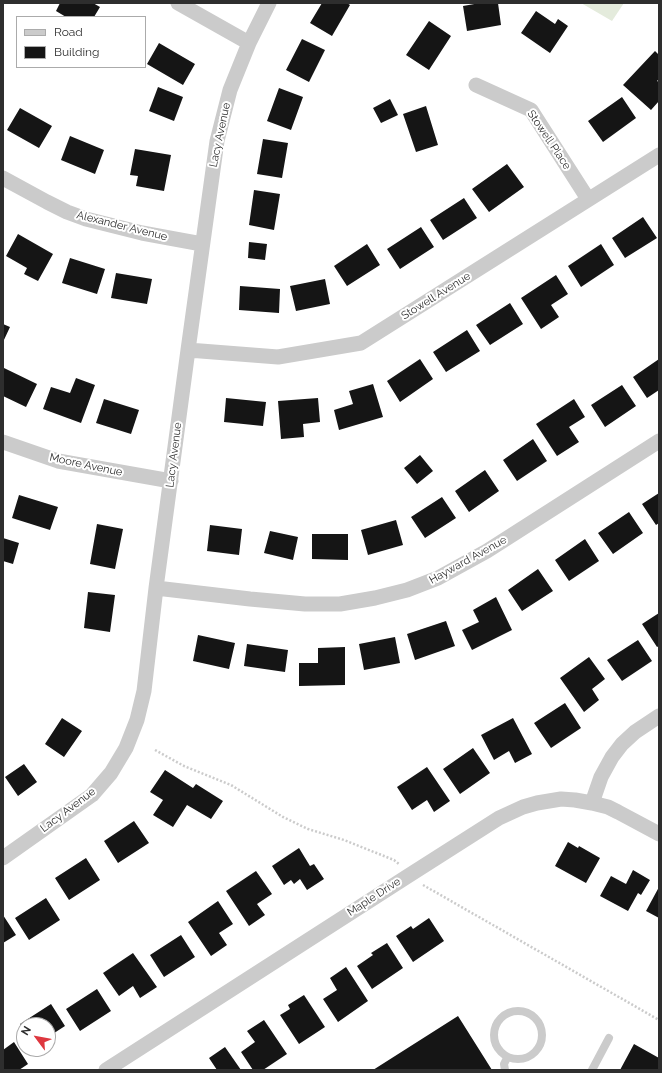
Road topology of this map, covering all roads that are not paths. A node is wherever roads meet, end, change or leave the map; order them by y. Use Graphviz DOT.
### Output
graph roads {
  1 [pos="178,3"];
  2 [pos="269,3"];
  3 [pos="249,43"];
  4 [pos="476,85"];
  5 [pos="659,155"];
  6 [pos="3,178"];
  7 [pos="588,200"];
  8 [pos="202,244"];
  9 [pos="188,350"];
  10 [pos="659,441"];
  11 [pos="3,442"];
  12 [pos="170,482"];
  13 [pos="156,588"];
  14 [pos="659,716"];
  15 [pos="592,803"];
  16 [pos="659,834"];
  17 [pos="3,858"];
  18 [pos="609,1038"];
  19 [pos="507,1058"];
  20 [pos="106,1070"];
  21 [pos="506,1070"];
  22 [pos="592,1070"];
  1 -- 3 [label="street"];
  2 -- 3 [label="street, Lacy Avenue"];
  3 -- 8 [label="street, Lacy Avenue"];
  4 -- 7 [label="street, Stowell Place"];
  5 -- 7 [label="street, Stowell Avenue"];
  6 -- 8 [label="street, Alexander Avenue"];
  7 -- 9 [label="street, Stowell Avenue"];
  8 -- 9 [label="street, Lacy Avenue"];
  9 -- 12 [label="street, Lacy Avenue"];
  10 -- 13 [label="street, Hayward Avenue"];
  11 -- 12 [label="street, Moore Avenue"];
  12 -- 13 [label="street, Lacy Avenue"];
  13 -- 17 [label="street, Lacy Avenue"];
  14 -- 15 [label="street"];
  15 -- 16 [label="street, Maple Drive"];
  15 -- 20 [label="street, Maple Drive"];
  18 -- 22 [label="lane"];
  19 -- 19 [label="lane"];
  19 -- 21 [label="lane"];
}
